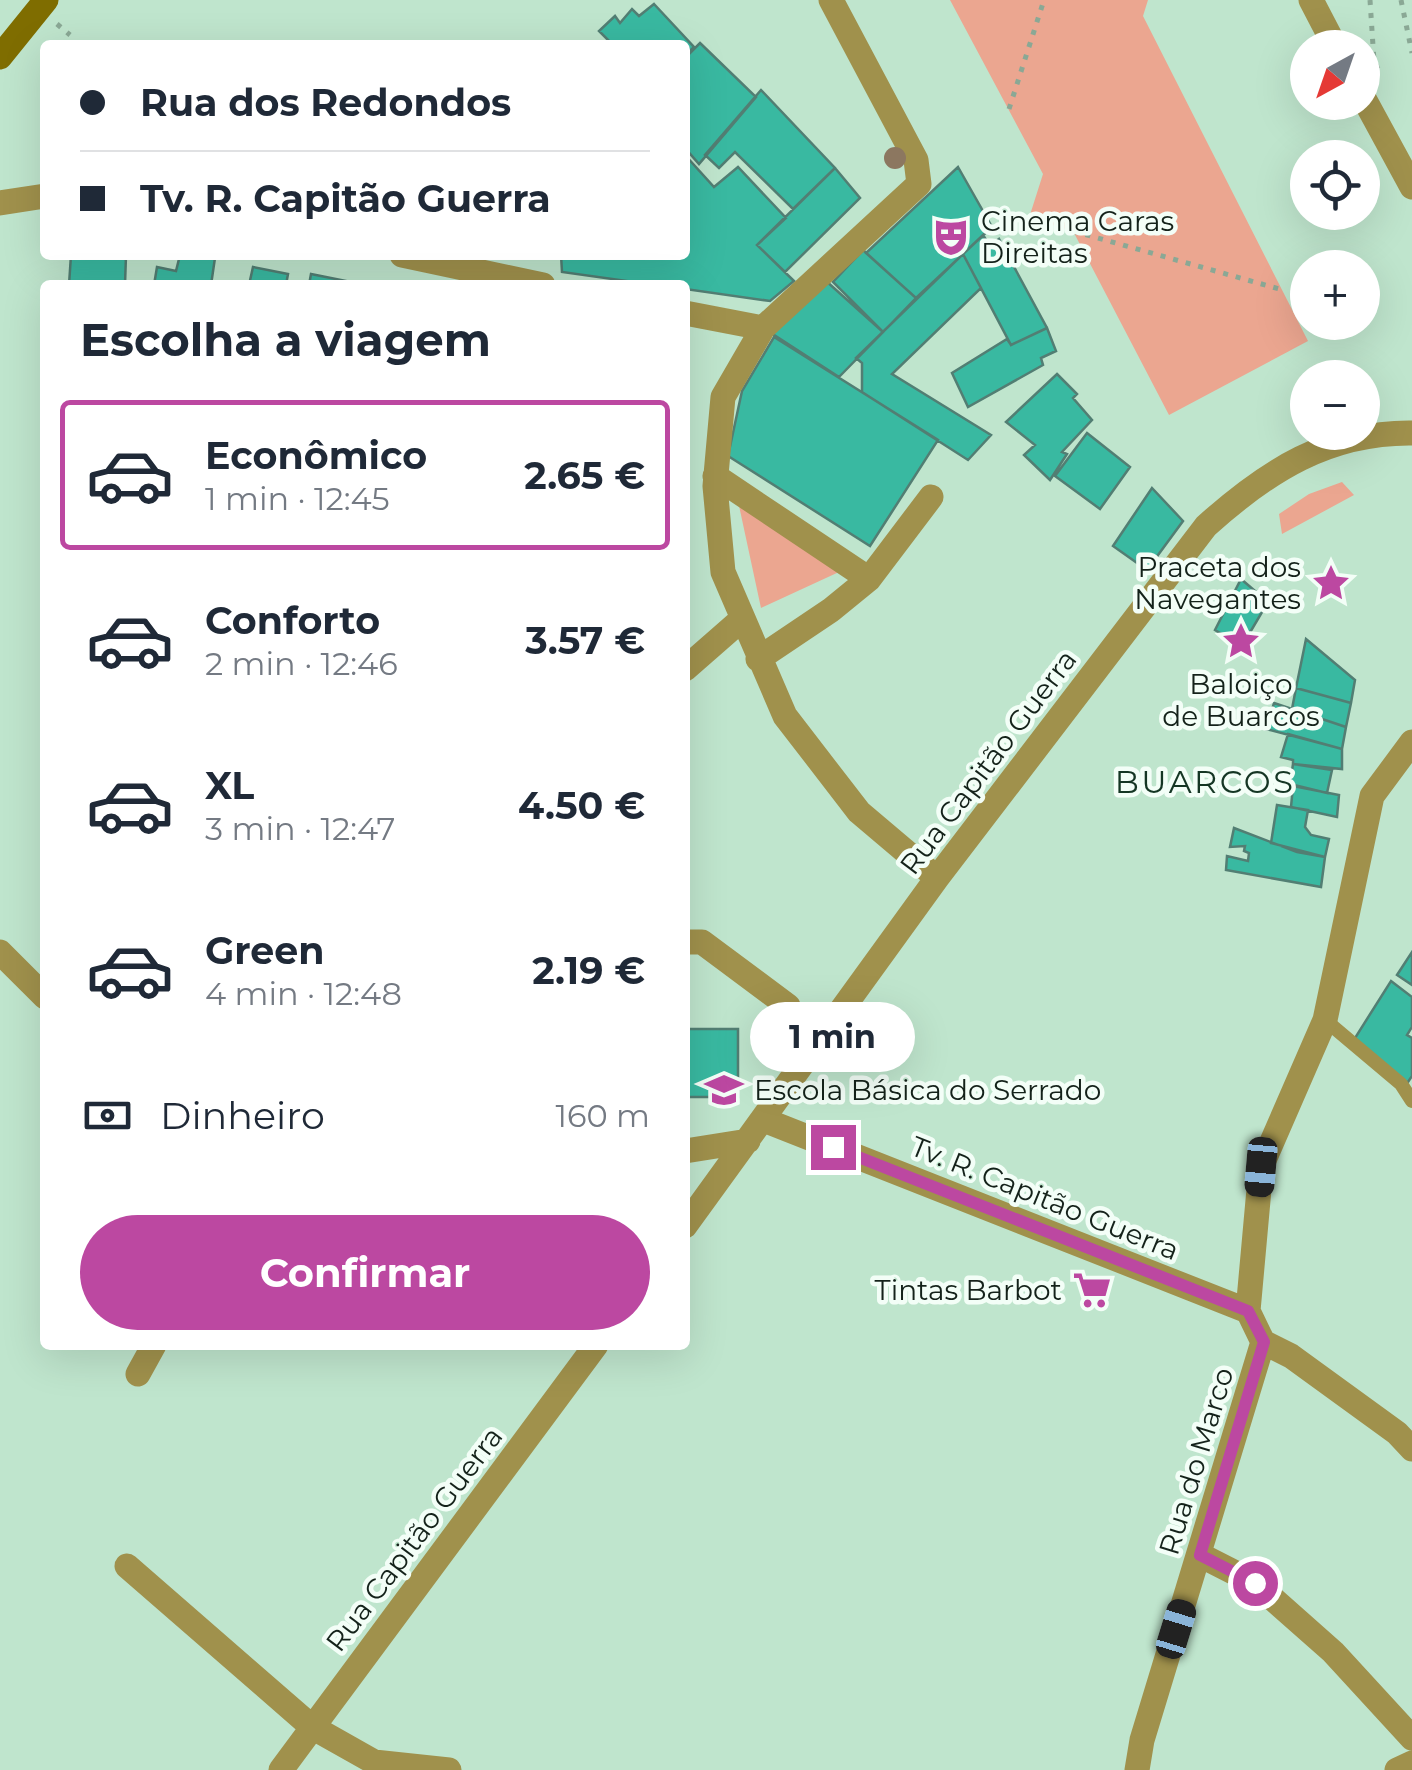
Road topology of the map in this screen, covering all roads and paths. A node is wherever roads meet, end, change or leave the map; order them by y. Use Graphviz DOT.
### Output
graph roads {
  1 [pos="46,0"];
  2 [pos="831,0"];
  3 [pos="1044,0"];
  4 [pos="1310,0"];
  5 [pos="1370,0"];
  6 [pos="1402,0"];
  7 [pos="1326,30"];
  8 [pos="1372,30"];
  9 [pos="1412,53"];
  10 [pos="0,57"];
  11 [pos="1010,109"];
  12 [pos="1375,120"];
  13 [pos="1412,187"];
  14 [pos="40,197"];
  15 [pos="0,204"];
  16 [pos="1073,231"];
  17 [pos="426,260"];
  18 [pos="520,280"];
  19 [pos="1282,290"];
  20 [pos="690,314"];
  21 [pos="762,328"];
  22 [pos="1412,432"];
  23 [pos="715,476"];
  24 [pos="932,497"];
  25 [pos="869,579"];
  26 [pos="741,620"];
  27 [pos="758,659"];
  28 [pos="690,665"];
  29 [pos="1412,742"];
  30 [pos="937,878"];
  31 [pos="690,942"];
  32 [pos="0,952"];
  33 [pos="40,992"];
  34 [pos="788,1006"];
  35 [pos="1325,1020"];
  36 [pos="1412,1101"];
  37 [pos="764,1120"];
  38 [pos="748,1141"];
  39 [pos="690,1150"];
  40 [pos="690,1219"];
  41 [pos="1248,1311"];
  42 [pos="1264,1342"];
  43 [pos="151,1350"];
  44 [pos="592,1350"];
  45 [pos="138,1374"];
  46 [pos="1407,1437"];
  47 [pos="1200,1555"];
  48 [pos="127,1566"];
  49 [pos="312,1728"];
  50 [pos="1412,1738"];
  51 [pos="1412,1762"];
  52 [pos="282,1770"];
  53 [pos="449,1770"];
  54 [pos="1137,1770"];
  55 [pos="1396,1770"];
  1 -- 10 [label="main road"];
  2 -- 21 [label="street"];
  3 -- 11 [label="path"];
  4 -- 7 [label="street"];
  5 -- 8 [label="path"];
  6 -- 9 [label="path"];
  12 -- 13 [label="street"];
  14 -- 15 [label="street"];
  16 -- 19 [label="path"];
  17 -- 18 [label="street"];
  20 -- 21 [label="street"];
  21 -- 23 [label="street"];
  22 -- 30 [label="street, Rua Capitão Guerra"];
  23 -- 25 [label="street"];
  23 -- 26 [label="street"];
  24 -- 25 [label="street"];
  25 -- 27 [label="street"];
  26 -- 27 [label="street"];
  26 -- 28 [label="street"];
  27 -- 30 [label="street"];
  29 -- 35 [label="street"];
  30 -- 37 [label="street, Rua Capitão Guerra"];
  31 -- 34 [label="street"];
  32 -- 33 [label="street"];
  35 -- 36 [label="lane"];
  35 -- 41 [label="street"];
  37 -- 38 [label="street, Rua Capitão Guerra"];
  37 -- 41 [label="street, Tv. R. Capitão Guerra"];
  38 -- 39 [label="street"];
  38 -- 40 [label="street, Rua Capitão Guerra"];
  41 -- 42 [label="street"];
  42 -- 46 [label="street"];
  42 -- 47 [label="street, Rua do Marco"];
  43 -- 45 [label="street"];
  44 -- 49 [label="street, Rua Capitão Guerra"];
  47 -- 50 [label="street"];
  47 -- 54 [label="street, Rua do Marco"];
  48 -- 49 [label="street"];
  49 -- 52 [label="street, Rua Capitão Guerra"];
  49 -- 53 [label="street"];
  51 -- 55 [label="street"];
}
